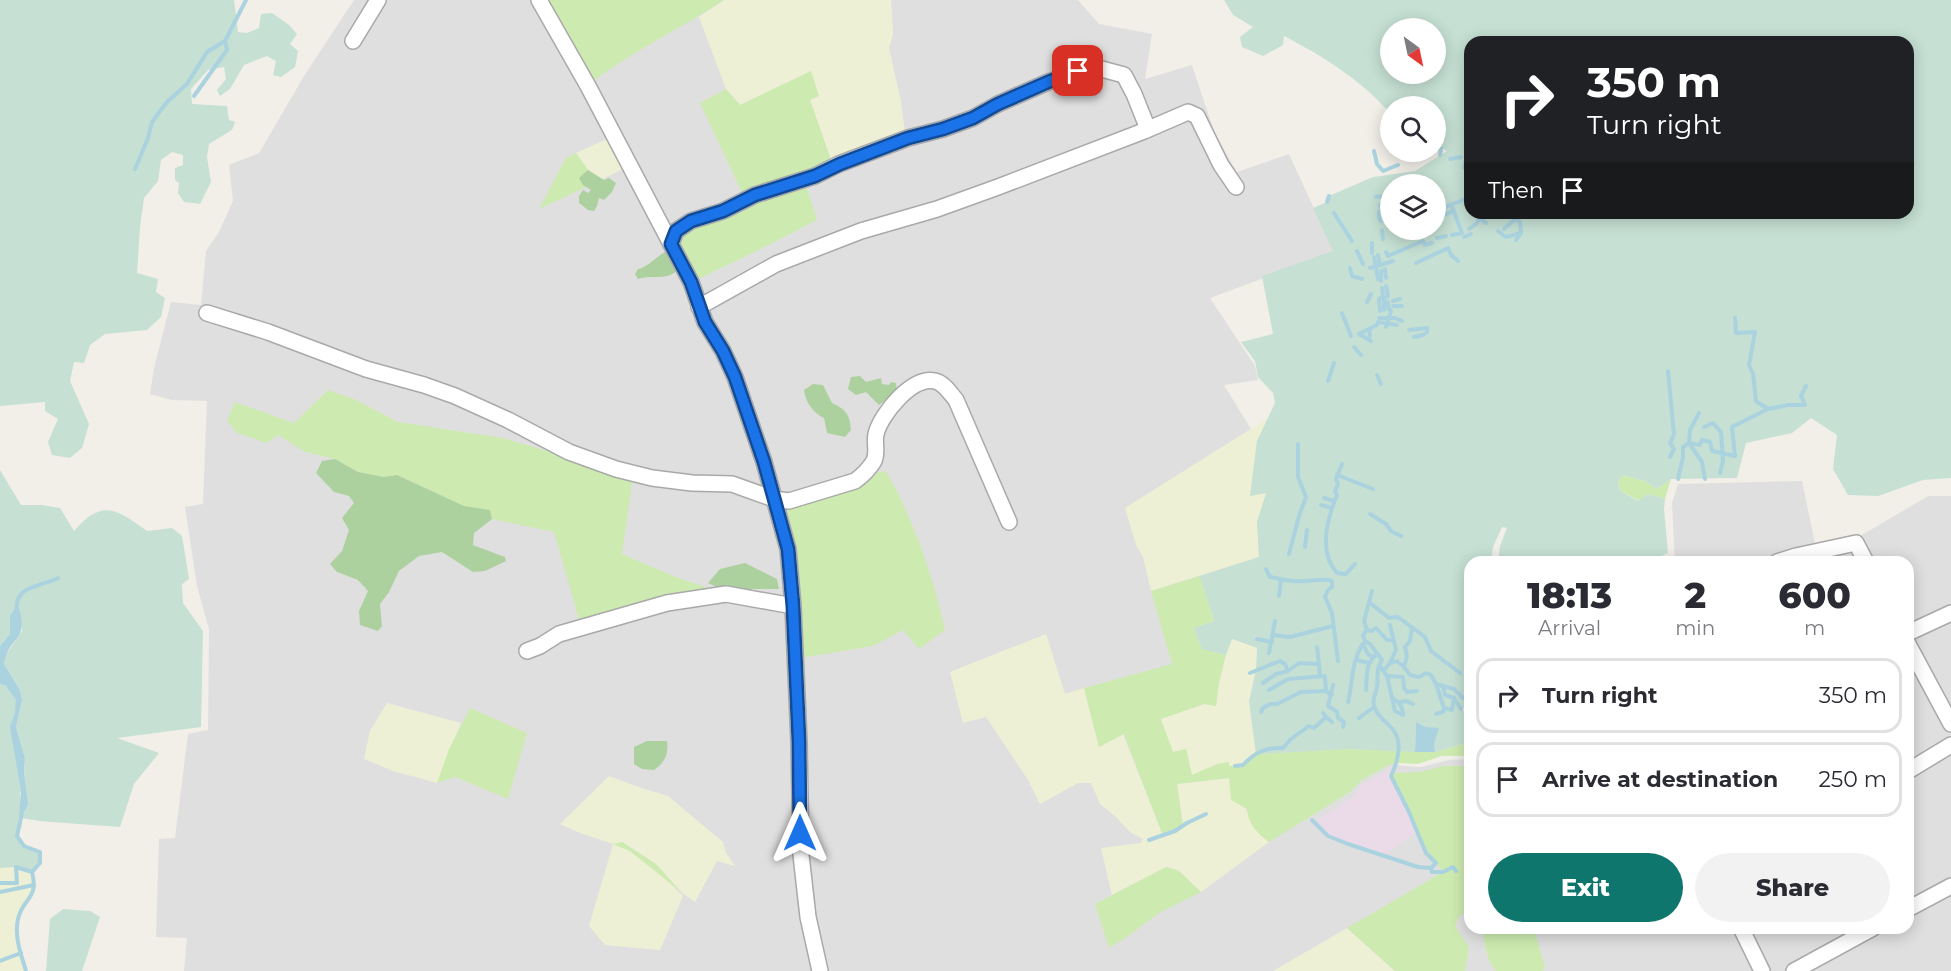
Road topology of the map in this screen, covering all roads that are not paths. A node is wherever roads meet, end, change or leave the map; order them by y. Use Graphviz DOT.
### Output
graph roads {
  1 [pos="378,0"];
  2 [pos="539,0"];
  3 [pos="353,41"];
  4 [pos="1148,129"];
  5 [pos="1236,187"];
  6 [pos="671,244"];
  7 [pos="699,306"];
  8 [pos="207,313"];
  9 [pos="774,499"];
  10 [pos="1009,522"];
  11 [pos="1796,556"];
  12 [pos="1863,556"];
  13 [pos="793,606"];
  14 [pos="1951,613"];
  15 [pos="1914,630"];
  16 [pos="527,651"];
  17 [pos="1914,655"];
  18 [pos="1951,724"];
  19 [pos="1951,745"];
  20 [pos="1914,767"];
  21 [pos="1951,886"];
  22 [pos="1914,906"];
  23 [pos="1744,934"];
  24 [pos="1862,934"];
  25 [pos="820,971"];
  26 [pos="1762,971"];
  27 [pos="1794,971"];
  1 -- 3 [label="street"];
  2 -- 6 [label="street"];
  4 -- 5 [label="street"];
  4 -- 6 [label="street"];
  4 -- 7 [label="street"];
  6 -- 7 [label="street"];
  7 -- 9 [label="street"];
  8 -- 9 [label="street"];
  9 -- 10 [label="street"];
  9 -- 13 [label="street"];
  11 -- 12 [label="street"];
  13 -- 16 [label="street"];
  13 -- 25 [label="street"];
  14 -- 15 [label="street"];
  17 -- 18 [label="street"];
  19 -- 20 [label="street"];
  21 -- 22 [label="street"];
  23 -- 26 [label="street"];
  24 -- 27 [label="street"];
}
